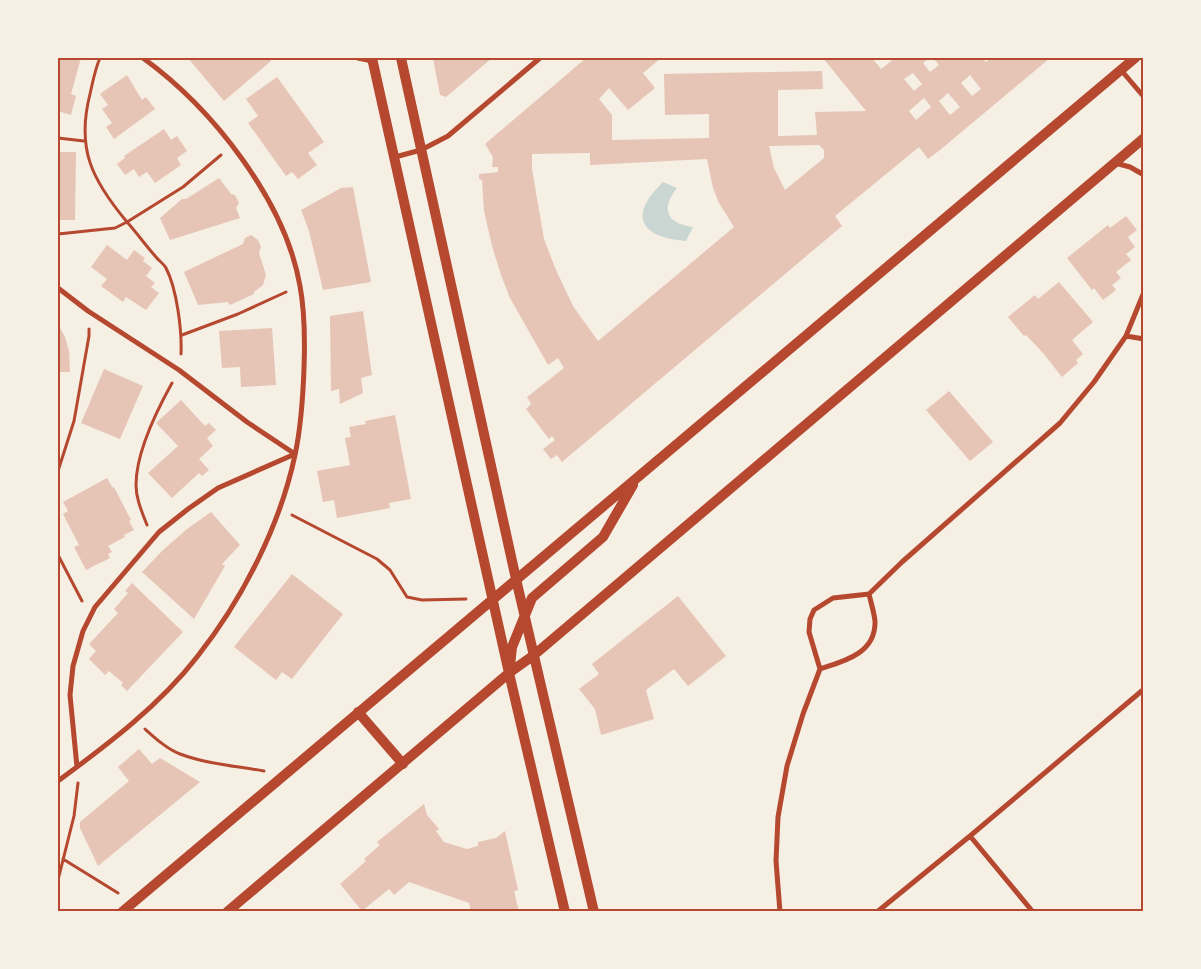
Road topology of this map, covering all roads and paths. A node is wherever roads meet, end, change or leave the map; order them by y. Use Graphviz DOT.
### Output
graph roads {
  1 [pos="100,58"];
  2 [pos="142,58"];
  3 [pos="358,58"];
  4 [pos="401,58"];
  5 [pos="540,58"];
  6 [pos="1135,58"];
  7 [pos="372,59"];
  8 [pos="1121,69"];
  9 [pos="1144,97"];
  10 [pos="58,138"];
  11 [pos="1144,138"];
  12 [pos="84,141"];
  13 [pos="231,145"];
  14 [pos="421,150"];
  15 [pos="395,157"];
  16 [pos="1114,163"];
  17 [pos="1144,176"];
  18 [pos="128,222"];
  19 [pos="58,234"];
  20 [pos="300,285"];
  21 [pos="58,288"];
  22 [pos="1144,292"];
  23 [pos="88,311"];
  24 [pos="182,335"];
  25 [pos="1126,336"];
  26 [pos="1144,339"];
  27 [pos="179,370"];
  28 [pos="295,454"];
  29 [pos="58,471"];
  30 [pos="637,477"];
  31 [pos="280,510"];
  32 [pos="153,538"];
  33 [pos="58,555"];
  34 [pos="516,578"];
  35 [pos="869,594"];
  36 [pos="492,598"];
  37 [pos="96,606"];
  38 [pos="524,616"];
  39 [pos="534,655"];
  40 [pos="820,669"];
  41 [pos="509,674"];
  42 [pos="1144,689"];
  43 [pos="358,712"];
  44 [pos="135,721"];
  45 [pos="403,764"];
  46 [pos="77,767"];
  47 [pos="284,774"];
  48 [pos="58,781"];
  49 [pos="970,836"];
  50 [pos="63,859"];
  51 [pos="58,880"];
  52 [pos="133,903"];
  53 [pos="122,912"];
  54 [pos="227,912"];
  55 [pos="565,912"];
  56 [pos="594,912"];
  57 [pos="780,912"];
  58 [pos="877,912"];
  59 [pos="1033,912"];
  1 -- 12 [label="path"];
  2 -- 13 [label="street"];
  3 -- 7 [label="street"];
  4 -- 14 [label="main road"];
  5 -- 14 [label="street"];
  6 -- 8 [label="main road"];
  7 -- 15 [label="main road"];
  8 -- 9 [label="street"];
  8 -- 30 [label="main road"];
  10 -- 12 [label="path"];
  11 -- 16 [label="main road"];
  12 -- 18 [label="path"];
  13 -- 18 [label="path"];
  13 -- 20 [label="street"];
  14 -- 15 [label="street"];
  14 -- 34 [label="main road"];
  15 -- 36 [label="main road"];
  16 -- 17 [label="street"];
  16 -- 39 [label="main road"];
  18 -- 19 [label="path"];
  18 -- 24 [label="path"];
  20 -- 24 [label="path"];
  20 -- 28 [label="street"];
  21 -- 23 [label="street"];
  22 -- 25 [label="street"];
  23 -- 27 [label="street"];
  23 -- 29 [label="path"];
  24 -- 27 [label="path"];
  25 -- 26 [label="street"];
  25 -- 35 [label="street"];
  27 -- 28 [label="street"];
  27 -- 32 [label="path"];
  28 -- 31 [label="street"];
  28 -- 32 [label="street"];
  30 -- 34 [label="main road"];
  30 -- 38 [label="main road"];
  31 -- 36 [label="path"];
  31 -- 44 [label="street"];
  32 -- 37 [label="street"];
  33 -- 37 [label="path"];
  34 -- 36 [label="main road"];
  34 -- 38 [label="main road"];
  35 -- 40 [label="street"];
  35 -- 40 [label="street"];
  36 -- 41 [label="main road"];
  36 -- 43 [label="main road"];
  37 -- 46 [label="street"];
  38 -- 39 [label="main road"];
  38 -- 41 [label="main road"];
  39 -- 41 [label="main road"];
  39 -- 56 [label="main road"];
  40 -- 57 [label="street"];
  41 -- 45 [label="main road"];
  41 -- 55 [label="main road"];
  42 -- 49 [label="street"];
  43 -- 45 [label="main road"];
  43 -- 47 [label="main road"];
  44 -- 46 [label="street"];
  44 -- 47 [label="path"];
  45 -- 54 [label="main road"];
  46 -- 48 [label="street"];
  46 -- 50 [label="path"];
  47 -- 52 [label="main road"];
  49 -- 58 [label="street"];
  49 -- 59 [label="street"];
  50 -- 51 [label="path"];
  50 -- 52 [label="path"];
  52 -- 53 [label="main road"];
}
